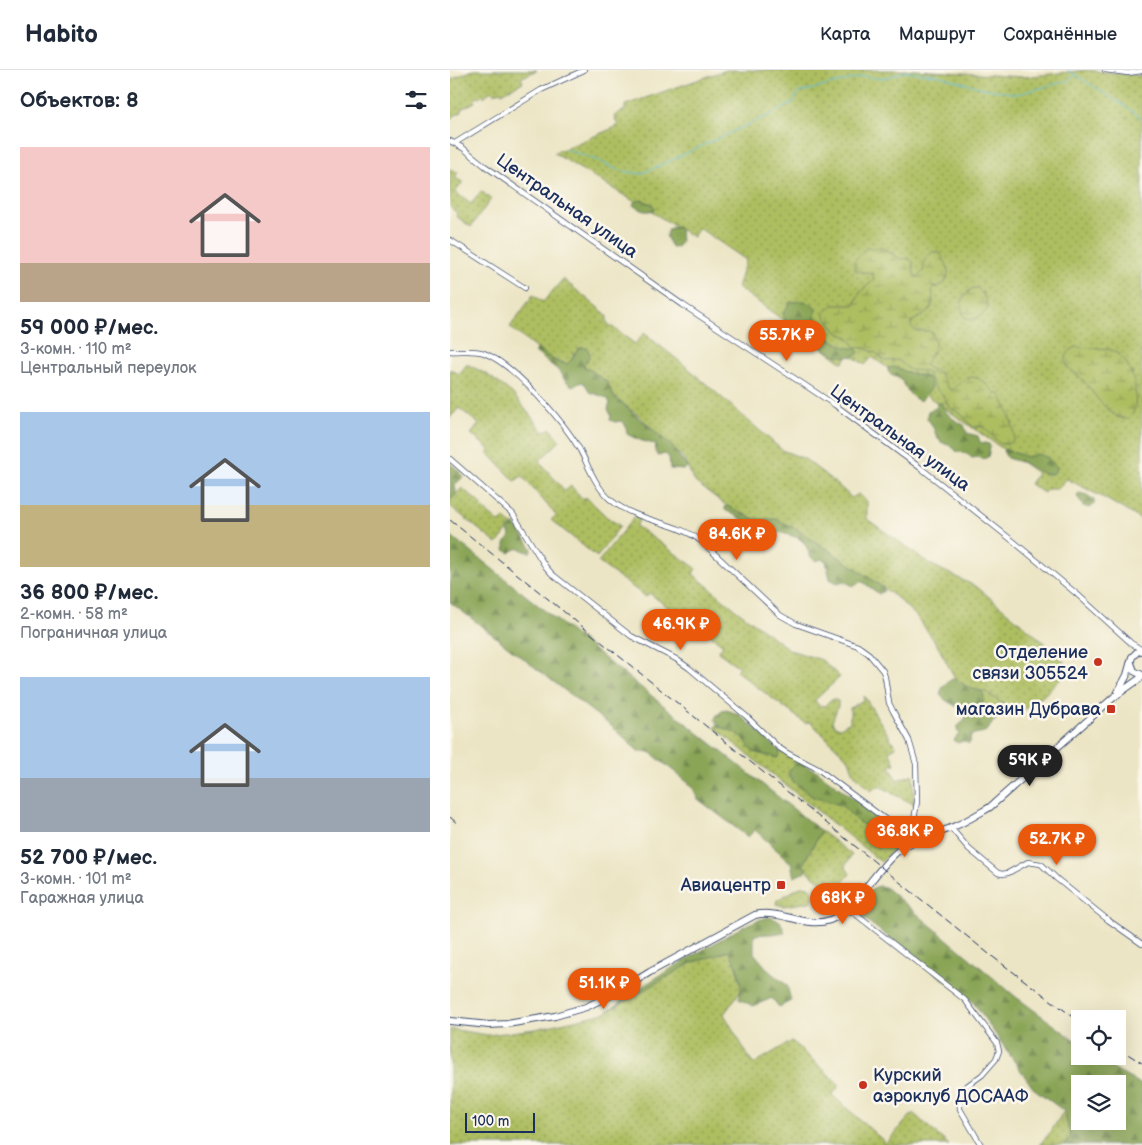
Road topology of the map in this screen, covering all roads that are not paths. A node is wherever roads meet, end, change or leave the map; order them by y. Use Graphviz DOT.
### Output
graph roads {
  1 [pos="584,70"];
  2 [pos="1105,70"];
  3 [pos="1142,71"];
  4 [pos="452,142"];
  5 [pos="450,240"];
  6 [pos="526,288"];
  7 [pos="450,351"];
  8 [pos="450,459"];
  9 [pos="1131,643"];
  10 [pos="1142,650"];
  11 [pos="1132,658"];
  12 [pos="1142,676"];
  13 [pos="1114,697"];
  14 [pos="951,828"];
  15 [pos="908,842"];
  16 [pos="845,910"];
  17 [pos="1142,944"];
  18 [pos="450,1021"];
  19 [pos="981,1145"];
  1 -- 4 [label="street"];
  2 -- 3 [label="street"];
  4 -- 9 [label="street, Центральная улица"];
  5 -- 6 [label="street"];
  7 -- 15 [label="street"];
  8 -- 15 [label="street"];
  9 -- 10 [label="street, Центральная улица"];
  9 -- 11 [label="street"];
  10 -- 11 [label="main road"];
  11 -- 12 [label="main road"];
  11 -- 13 [label="main road"];
  12 -- 13 [label="main road"];
  13 -- 14 [label="main road"];
  14 -- 15 [label="main road"];
  14 -- 17 [label="street"];
  15 -- 16 [label="main road"];
  16 -- 18 [label="main road"];
  16 -- 19 [label="street"];
}
